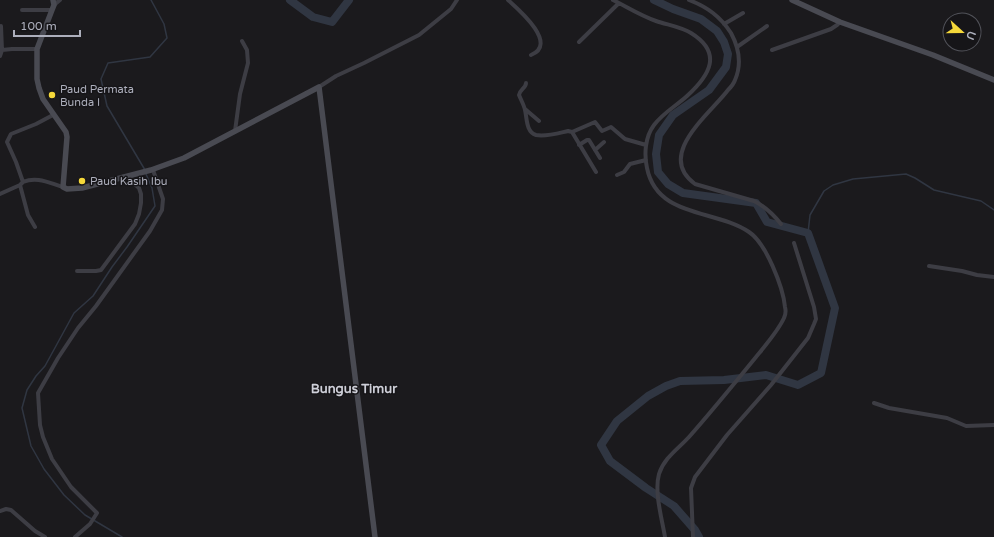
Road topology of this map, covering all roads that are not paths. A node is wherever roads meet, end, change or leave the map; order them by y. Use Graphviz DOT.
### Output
graph roads {
  1 [pos="60,0"];
  2 [pos="457,0"];
  3 [pos="508,0"];
  4 [pos="613,0"];
  5 [pos="689,0"];
  6 [pos="792,0"];
  7 [pos="619,4"];
  8 [pos="53,5"];
  9 [pos="22,10"];
  10 [pos="743,13"];
  11 [pos="840,22"];
  12 [pos="725,24"];
  13 [pos="1,26"];
  14 [pos="767,26"];
  15 [pos="242,41"];
  16 [pos="580,42"];
  17 [pos="738,46"];
  18 [pos="37,49"];
  19 [pos="2,50"];
  20 [pos="772,50"];
  21 [pos="531,55"];
  22 [pos="0,56"];
  23 [pos="994,80"];
  24 [pos="526,83"];
  25 [pos="319,87"];
  26 [pos="525,108"];
  27 [pos="54,115"];
  28 [pos="539,121"];
  29 [pos="235,131"];
  30 [pos="572,132"];
  31 [pos="604,142"];
  32 [pos="579,145"];
  33 [pos="646,145"];
  34 [pos="595,150"];
  35 [pos="600,158"];
  36 [pos="645,160"];
  37 [pos="152,170"];
  38 [pos="596,172"];
  39 [pos="617,175"];
  40 [pos="127,176"];
  41 [pos="21,184"];
  42 [pos="63,187"];
  43 [pos="0,194"];
  44 [pos="781,224"];
  45 [pos="35,226"];
  46 [pos="794,243"];
  47 [pos="929,266"];
  48 [pos="77,271"];
  49 [pos="994,277"];
  50 [pos="874,403"];
  51 [pos="994,425"];
  52 [pos="0,511"];
  53 [pos="45,537"];
  54 [pos="75,537"];
  55 [pos="375,537"];
  56 [pos="665,537"];
  57 [pos="693,537"];
  1 -- 8 [label="street"];
  2 -- 25 [label="street"];
  3 -- 21 [label="street"];
  4 -- 7 [label="street"];
  5 -- 12 [label="street"];
  6 -- 11 [label="street"];
  7 -- 16 [label="street"];
  7 -- 33 [label="street"];
  8 -- 9 [label="street"];
  8 -- 18 [label="street"];
  10 -- 12 [label="street"];
  11 -- 20 [label="street"];
  11 -- 23 [label="street"];
  12 -- 17 [label="street"];
  13 -- 19 [label="street"];
  14 -- 17 [label="street"];
  15 -- 29 [label="street"];
  17 -- 44 [label="street"];
  18 -- 19 [label="street"];
  18 -- 27 [label="street"];
  19 -- 22 [label="street"];
  24 -- 26 [label="street"];
  25 -- 29 [label="street"];
  25 -- 55 [label="street"];
  26 -- 28 [label="street"];
  26 -- 30 [label="street"];
  27 -- 41 [label="street"];
  27 -- 42 [label="street"];
  29 -- 37 [label="street"];
  30 -- 32 [label="street"];
  30 -- 33 [label="street"];
  31 -- 34 [label="street"];
  32 -- 34 [label="street"];
  32 -- 38 [label="street"];
  33 -- 36 [label="street"];
  34 -- 35 [label="street"];
  36 -- 39 [label="street"];
  36 -- 56 [label="street"];
  37 -- 40 [label="street"];
  37 -- 54 [label="street"];
  40 -- 42 [label="street"];
  40 -- 48 [label="street"];
  41 -- 42 [label="street"];
  41 -- 43 [label="street"];
  41 -- 45 [label="street"];
  46 -- 57 [label="street"];
  47 -- 49 [label="street"];
  50 -- 51 [label="street"];
  52 -- 53 [label="street"];
}
